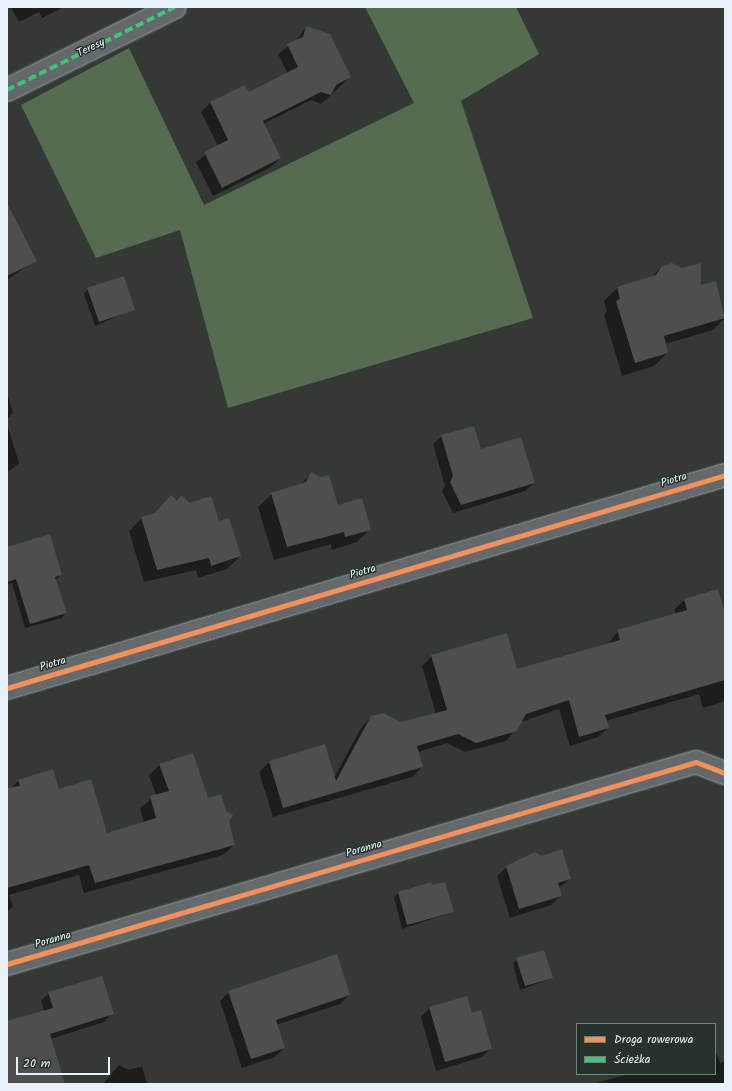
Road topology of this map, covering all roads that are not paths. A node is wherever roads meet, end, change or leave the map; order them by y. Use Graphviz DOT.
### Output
graph roads {
  1 [pos="175,7"];
  2 [pos="7,90"];
  3 [pos="725,475"];
  4 [pos="7,688"];
  5 [pos="725,773"];
  6 [pos="7,964"];
  1 -- 2 [label="street, Teresy"];
  3 -- 4 [label="street, Piotra"];
  5 -- 6 [label="street, Poranna"];
}
